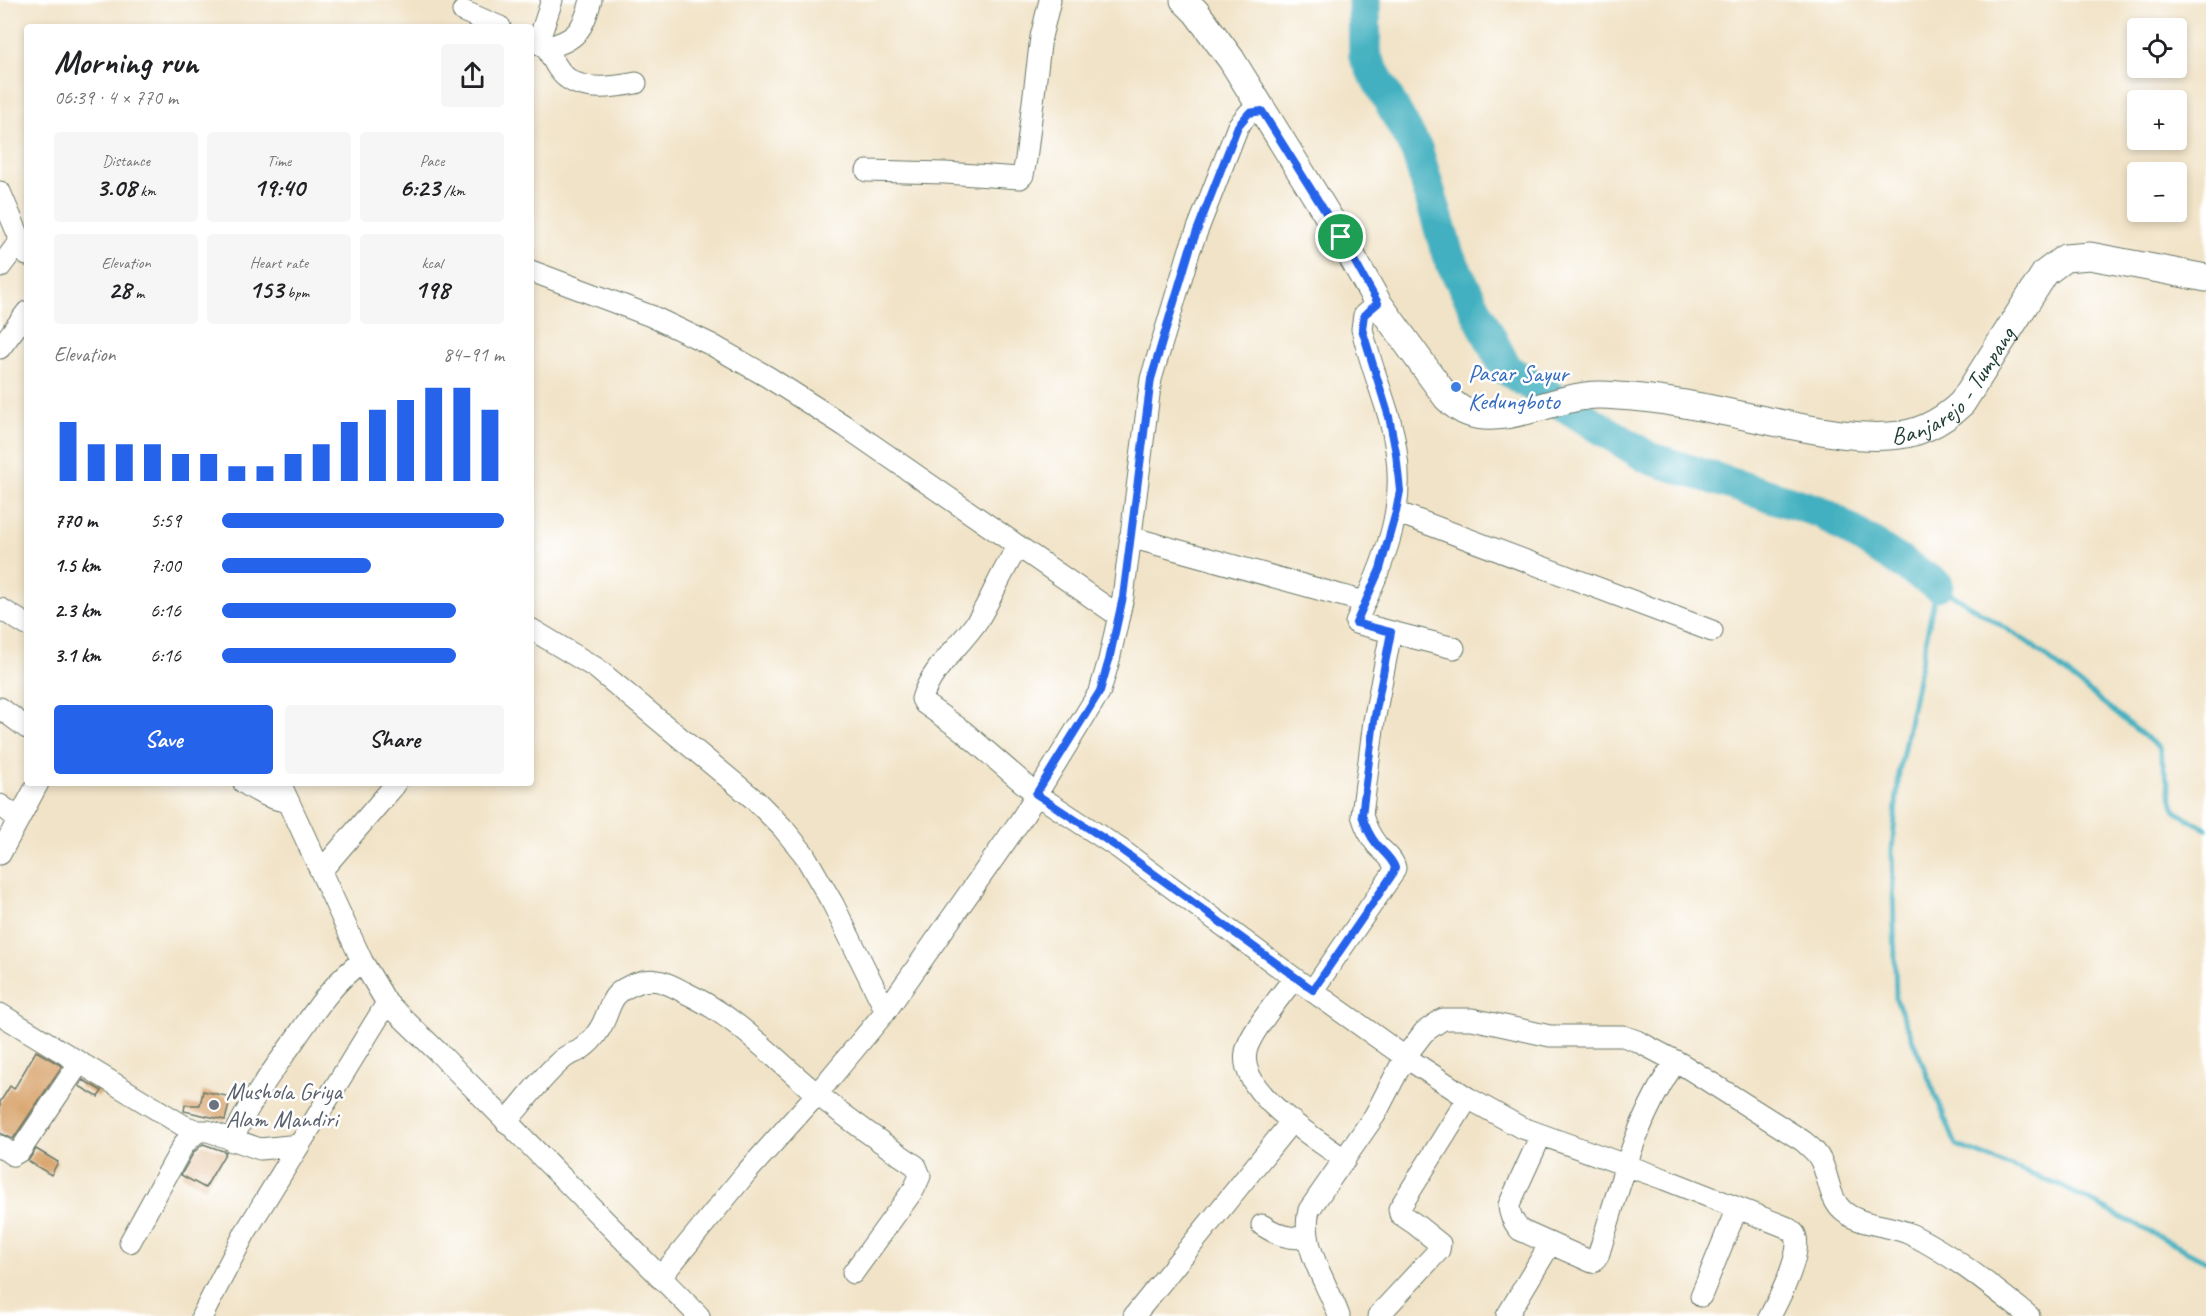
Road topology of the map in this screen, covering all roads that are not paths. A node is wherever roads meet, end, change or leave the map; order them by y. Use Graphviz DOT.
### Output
graph roads {
  1 [pos="552,0"];
  2 [pos="591,0"];
  3 [pos="1050,0"];
  4 [pos="1184,0"];
  5 [pos="462,13"];
  6 [pos="492,24"];
  7 [pos="538,44"];
  8 [pos="636,83"];
  9 [pos="1262,111"];
  10 [pos="867,171"];
  11 [pos="0,192"];
  12 [pos="24,248"];
  13 [pos="0,267"];
  14 [pos="534,272"];
  15 [pos="2206,279"];
  16 [pos="1378,303"];
  17 [pos="24,316"];
  18 [pos="0,348"];
  19 [pos="1396,512"];
  20 [pos="1130,537"];
  21 [pos="1018,547"];
  22 [pos="1365,602"];
  23 [pos="1121,607"];
  24 [pos="1,609"];
  25 [pos="24,623"];
  26 [pos="534,631"];
  27 [pos="1712,631"];
  28 [pos="1391,632"];
  29 [pos="1454,648"];
  30 [pos="0,708"];
  31 [pos="24,726"];
  32 [pos="36,786"];
  33 [pos="248,786"];
  34 [pos="393,786"];
  35 [pos="284,792"];
  36 [pos="1036,794"];
  37 [pos="0,805"];
  38 [pos="19,819"];
  39 [pos="0,854"];
  40 [pos="321,871"];
  41 [pos="362,961"];
  42 [pos="1294,978"];
  43 [pos="1313,990"];
  44 [pos="387,1003"];
  45 [pos="886,1011"];
  46 [pos="3,1022"];
  47 [pos="1405,1057"];
  48 [pos="1676,1061"];
  49 [pos="80,1062"];
  50 [pos="817,1094"];
  51 [pos="1468,1098"];
  52 [pos="1292,1121"];
  53 [pos="506,1122"];
  54 [pos="198,1131"];
  55 [pos="1541,1135"];
  56 [pos="232,1141"];
  57 [pos="299,1144"];
  58 [pos="0,1146"];
  59 [pos="1345,1160"];
  60 [pos="1626,1166"];
  61 [pos="1737,1208"];
  62 [pos="1262,1225"];
  63 [pos="1307,1236"];
  64 [pos="130,1242"];
  65 [pos="1550,1244"];
  66 [pos="854,1273"];
  67 [pos="660,1278"];
  68 [pos="1701,1296"];
  69 [pos="202,1316"];
  70 [pos="699,1316"];
  71 [pos="1134,1316"];
  72 [pos="1339,1316"];
  73 [pos="1378,1316"];
  74 [pos="1507,1316"];
  75 [pos="1770,1316"];
  76 [pos="2029,1316"];
  1 -- 7 [label="street"];
  2 -- 7 [label="street"];
  3 -- 10 [label="street"];
  4 -- 9 [label="main road, Banjarejo - Tumpang"];
  5 -- 6 [label="street"];
  7 -- 8 [label="street"];
  9 -- 16 [label="main road, Banjarejo - Tumpang"];
  9 -- 20 [label="street"];
  11 -- 12 [label="street"];
  12 -- 13 [label="street"];
  14 -- 21 [label="street"];
  15 -- 16 [label="main road, Banjarejo - Tumpang"];
  16 -- 19 [label="street"];
  17 -- 18 [label="street"];
  19 -- 22 [label="street"];
  19 -- 27 [label="street"];
  20 -- 22 [label="street"];
  20 -- 23 [label="street"];
  21 -- 23 [label="street"];
  21 -- 36 [label="street"];
  22 -- 28 [label="street"];
  23 -- 36 [label="street"];
  24 -- 25 [label="street"];
  26 -- 45 [label="street"];
  28 -- 29 [label="street"];
  28 -- 43 [label="street"];
  30 -- 31 [label="street"];
  32 -- 38 [label="street"];
  33 -- 35 [label="street"];
  34 -- 40 [label="street"];
  35 -- 40 [label="street"];
  36 -- 42 [label="street"];
  36 -- 45 [label="street"];
  37 -- 38 [label="street"];
  38 -- 39 [label="street"];
  40 -- 41 [label="street"];
  41 -- 44 [label="street"];
  41 -- 56 [label="street"];
  42 -- 43 [label="street"];
  42 -- 52 [label="street"];
  43 -- 47 [label="street"];
  44 -- 53 [label="street"];
  44 -- 57 [label="street"];
  45 -- 50 [label="street"];
  46 -- 49 [label="street"];
  47 -- 48 [label="street"];
  47 -- 51 [label="street"];
  47 -- 59 [label="street"];
  48 -- 60 [label="street"];
  48 -- 76 [label="street"];
  49 -- 54 [label="street"];
  49 -- 58 [label="street"];
  50 -- 53 [label="street"];
  50 -- 66 [label="street"];
  50 -- 67 [label="street"];
  51 -- 55 [label="street"];
  51 -- 73 [label="street"];
  52 -- 59 [label="street"];
  52 -- 71 [label="street"];
  53 -- 67 [label="street"];
  54 -- 56 [label="street"];
  54 -- 64 [label="street"];
  55 -- 60 [label="street"];
  55 -- 65 [label="street"];
  56 -- 57 [label="street"];
  57 -- 69 [label="street"];
  59 -- 63 [label="street"];
  60 -- 61 [label="street"];
  60 -- 65 [label="street"];
  61 -- 68 [label="street"];
  61 -- 75 [label="street"];
  62 -- 63 [label="street"];
  63 -- 72 [label="street"];
  65 -- 74 [label="street"];
  67 -- 70 [label="street"];
}
